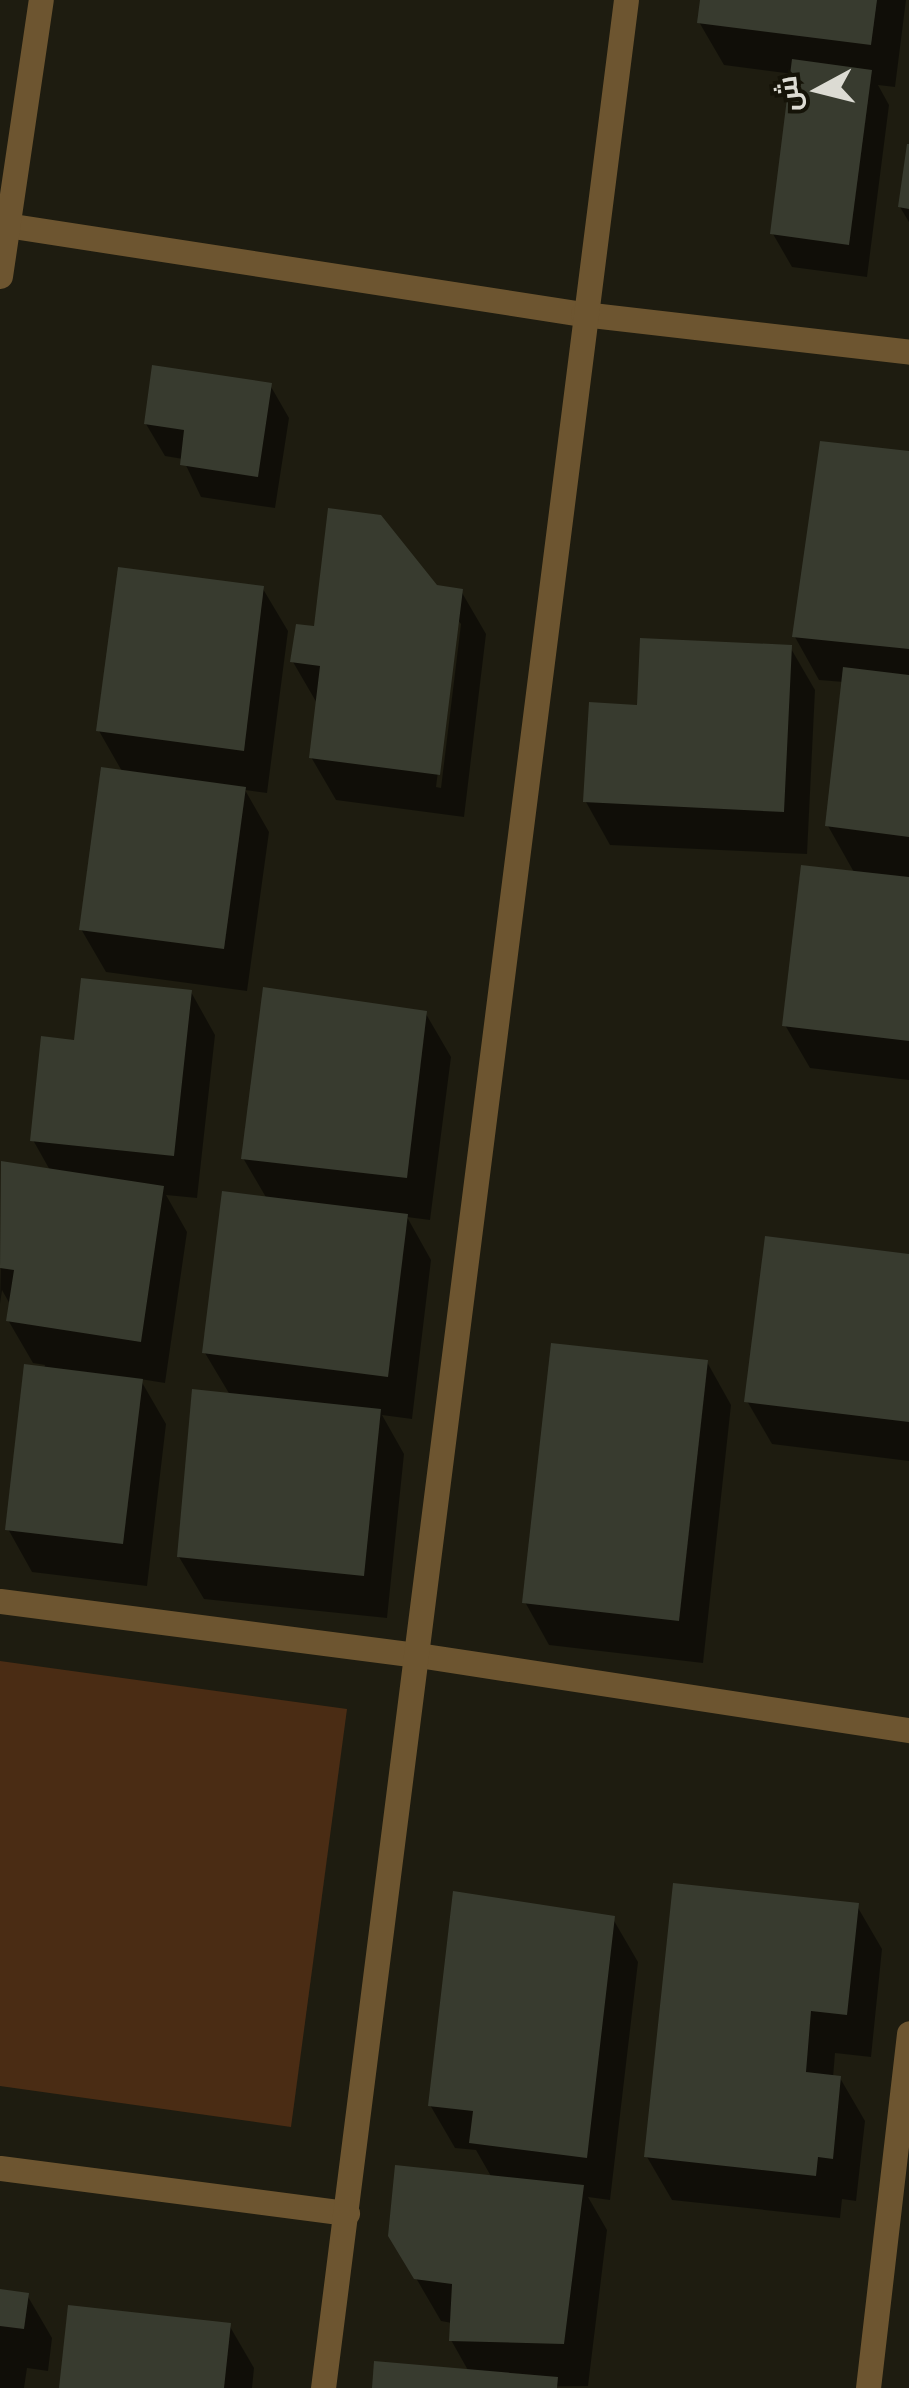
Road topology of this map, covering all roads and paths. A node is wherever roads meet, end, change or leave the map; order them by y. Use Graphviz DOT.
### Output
graph roads {
  1 [pos="42,0"];
  2 [pos="626,0"];
  3 [pos="3,225"];
  4 [pos="0,276"];
  5 [pos="583,314"];
  6 [pos="909,352"];
  7 [pos="0,1601"];
  8 [pos="418,1655"];
  9 [pos="909,1730"];
  10 [pos="909,2033"];
  11 [pos="0,2168"];
  12 [pos="347,2213"];
  13 [pos="323,2388"];
  14 [pos="868,2388"];
  1 -- 3 [label="street"];
  2 -- 5 [label="street"];
  3 -- 4 [label="street"];
  3 -- 5 [label="street"];
  5 -- 6 [label="street"];
  5 -- 8 [label="street"];
  7 -- 8 [label="street"];
  8 -- 9 [label="street"];
  8 -- 12 [label="street"];
  10 -- 14 [label="street"];
  11 -- 12 [label="street"];
  12 -- 13 [label="street"];
}
